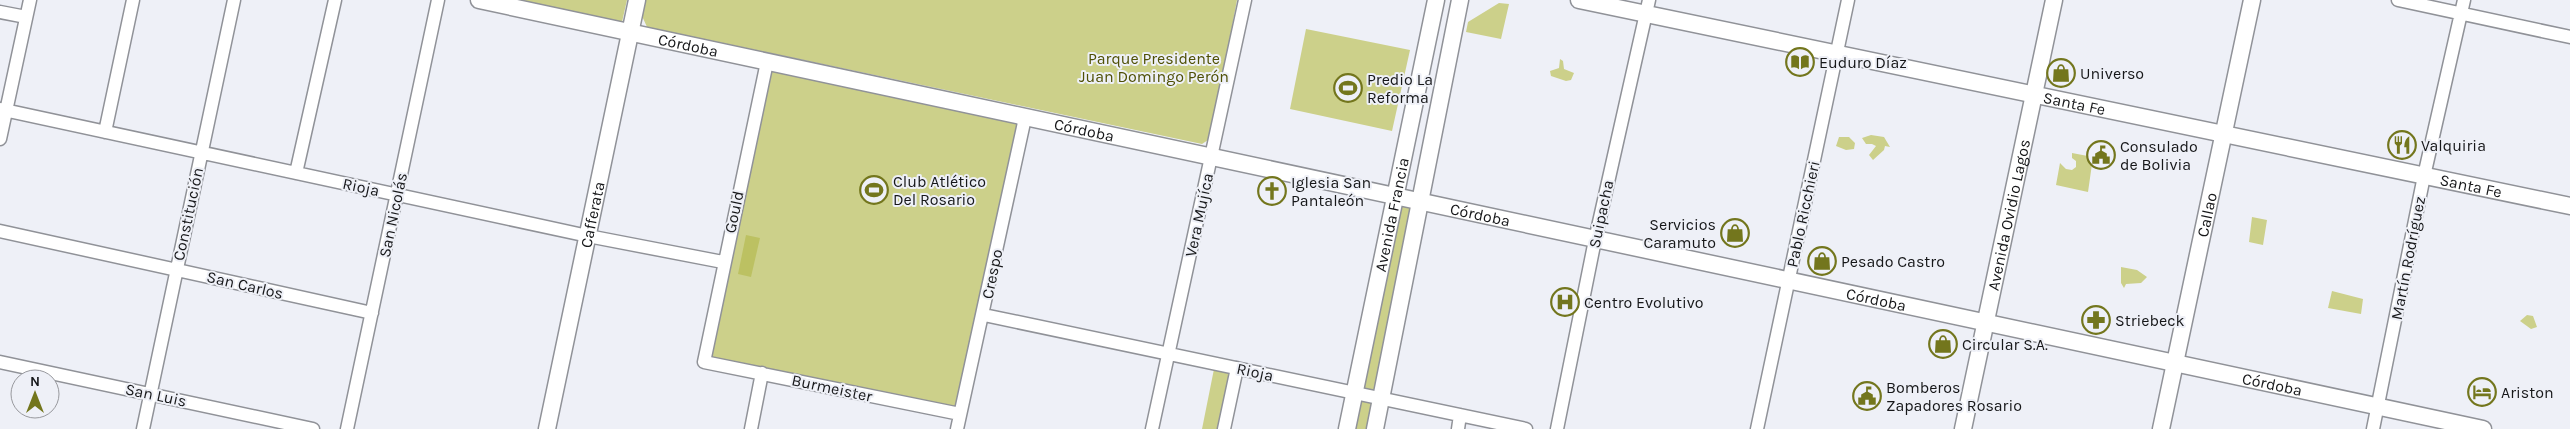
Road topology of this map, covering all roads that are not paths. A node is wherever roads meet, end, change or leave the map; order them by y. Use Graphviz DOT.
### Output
graph roads {
  1 [pos="30,0"];
  2 [pos="133,0"];
  3 [pos="234,0"];
  4 [pos="335,0"];
  5 [pos="438,0"];
  6 [pos="478,0"];
  7 [pos="637,0"];
  8 [pos="1245,0"];
  9 [pos="1436,0"];
  10 [pos="1460,0"];
  11 [pos="1579,0"];
  12 [pos="1848,0"];
  13 [pos="2054,0"];
  14 [pos="2252,0"];
  15 [pos="2398,0"];
  16 [pos="2464,0"];
  17 [pos="1647,7"];
  18 [pos="0,12"];
  19 [pos="2461,13"];
  20 [pos="26,17"];
  21 [pos="630,33"];
  22 [pos="2570,37"];
  23 [pos="1837,53"];
  24 [pos="767,62"];
  25 [pos="2034,94"];
  26 [pos="3,110"];
  27 [pos="1025,118"];
  28 [pos="105,132"];
  29 [pos="2225,134"];
  30 [pos="0,139"];
  31 [pos="201,153"];
  32 [pos="1211,158"];
  33 [pos="296,173"];
  34 [pos="2424,176"];
  35 [pos="398,195"];
  36 [pos="1395,197"];
  37 [pos="1419,202"];
  38 [pos="2570,206"];
  39 [pos="0,231"];
  40 [pos="588,236"];
  41 [pos="1595,240"];
  42 [pos="723,262"];
  43 [pos="176,270"];
  44 [pos="1788,281"];
  45 [pos="372,314"];
  46 [pos="984,315"];
  47 [pos="1986,323"];
  48 [pos="1168,354"];
  49 [pos="0,362"];
  50 [pos="704,362"];
  51 [pos="2175,364"];
  52 [pos="1237,368"];
  53 [pos="762,373"];
  54 [pos="150,394"];
  55 [pos="1355,394"];
  56 [pos="1381,399"];
  57 [pos="2378,407"];
  58 [pos="960,414"];
  59 [pos="1460,415"];
  60 [pos="143,429"];
  61 [pos="313,429"];
  62 [pos="347,429"];
  63 [pos="547,429"];
  64 [pos="750,429"];
  65 [pos="958,429"];
  66 [pos="1152,429"];
  67 [pos="1224,429"];
  68 [pos="1347,429"];
  69 [pos="1375,429"];
  70 [pos="1458,429"];
  71 [pos="1526,429"];
  72 [pos="1557,429"];
  73 [pos="1757,429"];
  74 [pos="1963,429"];
  75 [pos="2161,429"];
  76 [pos="2373,429"];
  77 [pos="2483,429"];
  1 -- 20 [label="street"];
  2 -- 28 [label="street"];
  3 -- 31 [label="street, Constitución"];
  4 -- 33 [label="street"];
  5 -- 35 [label="street, San Nicolás"];
  6 -- 21 [label="main road, Córdoba"];
  7 -- 21 [label="main road, Cafferata"];
  8 -- 32 [label="street, Vera Mujíca"];
  9 -- 36 [label="main road, Avenida Francia"];
  10 -- 37 [label="main road, Avenida Francia"];
  11 -- 17 [label="main road, Santa Fe"];
  12 -- 23 [label="street, Pablo Ricchieri"];
  13 -- 25 [label="main road, Avenida Ovidio Lagos"];
  14 -- 29 [label="main road, Callao"];
  15 -- 19 [label="street"];
  16 -- 19 [label="street, Martín Rodríguez"];
  17 -- 23 [label="main road, Santa Fe"];
  17 -- 41 [label="street, Suipacha"];
  18 -- 20 [label="street"];
  19 -- 22 [label="street"];
  19 -- 34 [label="street, Martín Rodríguez"];
  20 -- 26 [label="street"];
  21 -- 24 [label="main road, Córdoba"];
  21 -- 40 [label="main road, Cafferata"];
  23 -- 25 [label="main road, Santa Fe"];
  23 -- 44 [label="street, Pablo Ricchieri"];
  24 -- 27 [label="main road, Córdoba"];
  24 -- 42 [label="street, Gould"];
  25 -- 29 [label="main road, Santa Fe"];
  25 -- 47 [label="main road, Avenida Ovidio Lagos"];
  26 -- 28 [label="street, Rioja"];
  26 -- 30 [label="street"];
  27 -- 32 [label="main road, Córdoba"];
  27 -- 46 [label="street, Crespo"];
  28 -- 31 [label="street, Rioja"];
  29 -- 34 [label="main road, Santa Fe"];
  29 -- 51 [label="main road, Callao"];
  31 -- 33 [label="street, Rioja"];
  31 -- 43 [label="street, Constitución"];
  32 -- 36 [label="main road, Córdoba"];
  32 -- 48 [label="street, Vera Mujíca"];
  33 -- 35 [label="street, Rioja"];
  34 -- 38 [label="main road, Santa Fe"];
  34 -- 57 [label="street, Martín Rodríguez"];
  35 -- 40 [label="street, Rioja"];
  35 -- 45 [label="street, San Nicolás"];
  36 -- 37 [label="main road, Córdoba"];
  36 -- 55 [label="main road, Avenida Francia"];
  37 -- 41 [label="main road, Córdoba"];
  37 -- 56 [label="main road, Avenida Francia"];
  39 -- 43 [label="street, San Carlos"];
  40 -- 42 [label="street, Rioja"];
  40 -- 63 [label="main road, Cafferata"];
  41 -- 44 [label="main road, Córdoba"];
  41 -- 72 [label="street, Suipacha"];
  42 -- 50 [label="street, Gould"];
  43 -- 45 [label="street, San Carlos"];
  43 -- 54 [label="street, Constitución"];
  44 -- 47 [label="main road, Córdoba"];
  44 -- 73 [label="street, Pablo Ricchieri"];
  45 -- 62 [label="street, San Nicolás"];
  46 -- 48 [label="street, Rioja"];
  46 -- 58 [label="street, Crespo"];
  47 -- 51 [label="main road, Córdoba"];
  47 -- 74 [label="main road, Avenida Ovidio Lagos"];
  48 -- 52 [label="street, Rioja"];
  48 -- 66 [label="street, Vera Mujíca"];
  49 -- 54 [label="street, San Luis"];
  50 -- 53 [label="street, Burmeister"];
  51 -- 57 [label="main road, Córdoba"];
  51 -- 75 [label="main road, Callao"];
  52 -- 55 [label="street, Rioja"];
  52 -- 67 [label="street"];
  53 -- 58 [label="street, Burmeister"];
  53 -- 64 [label="street"];
  54 -- 60 [label="street, Constitución"];
  54 -- 61 [label="street, San Luis"];
  55 -- 56 [label="street, Rioja"];
  55 -- 68 [label="main road, Avenida Francia"];
  56 -- 59 [label="street, Rioja"];
  56 -- 69 [label="main road, Avenida Francia"];
  57 -- 76 [label="street, Martín Rodríguez"];
  57 -- 77 [label="main road, Córdoba"];
  58 -- 65 [label="street, Crespo"];
  59 -- 70 [label="street"];
  59 -- 71 [label="street, Rioja"];
}
